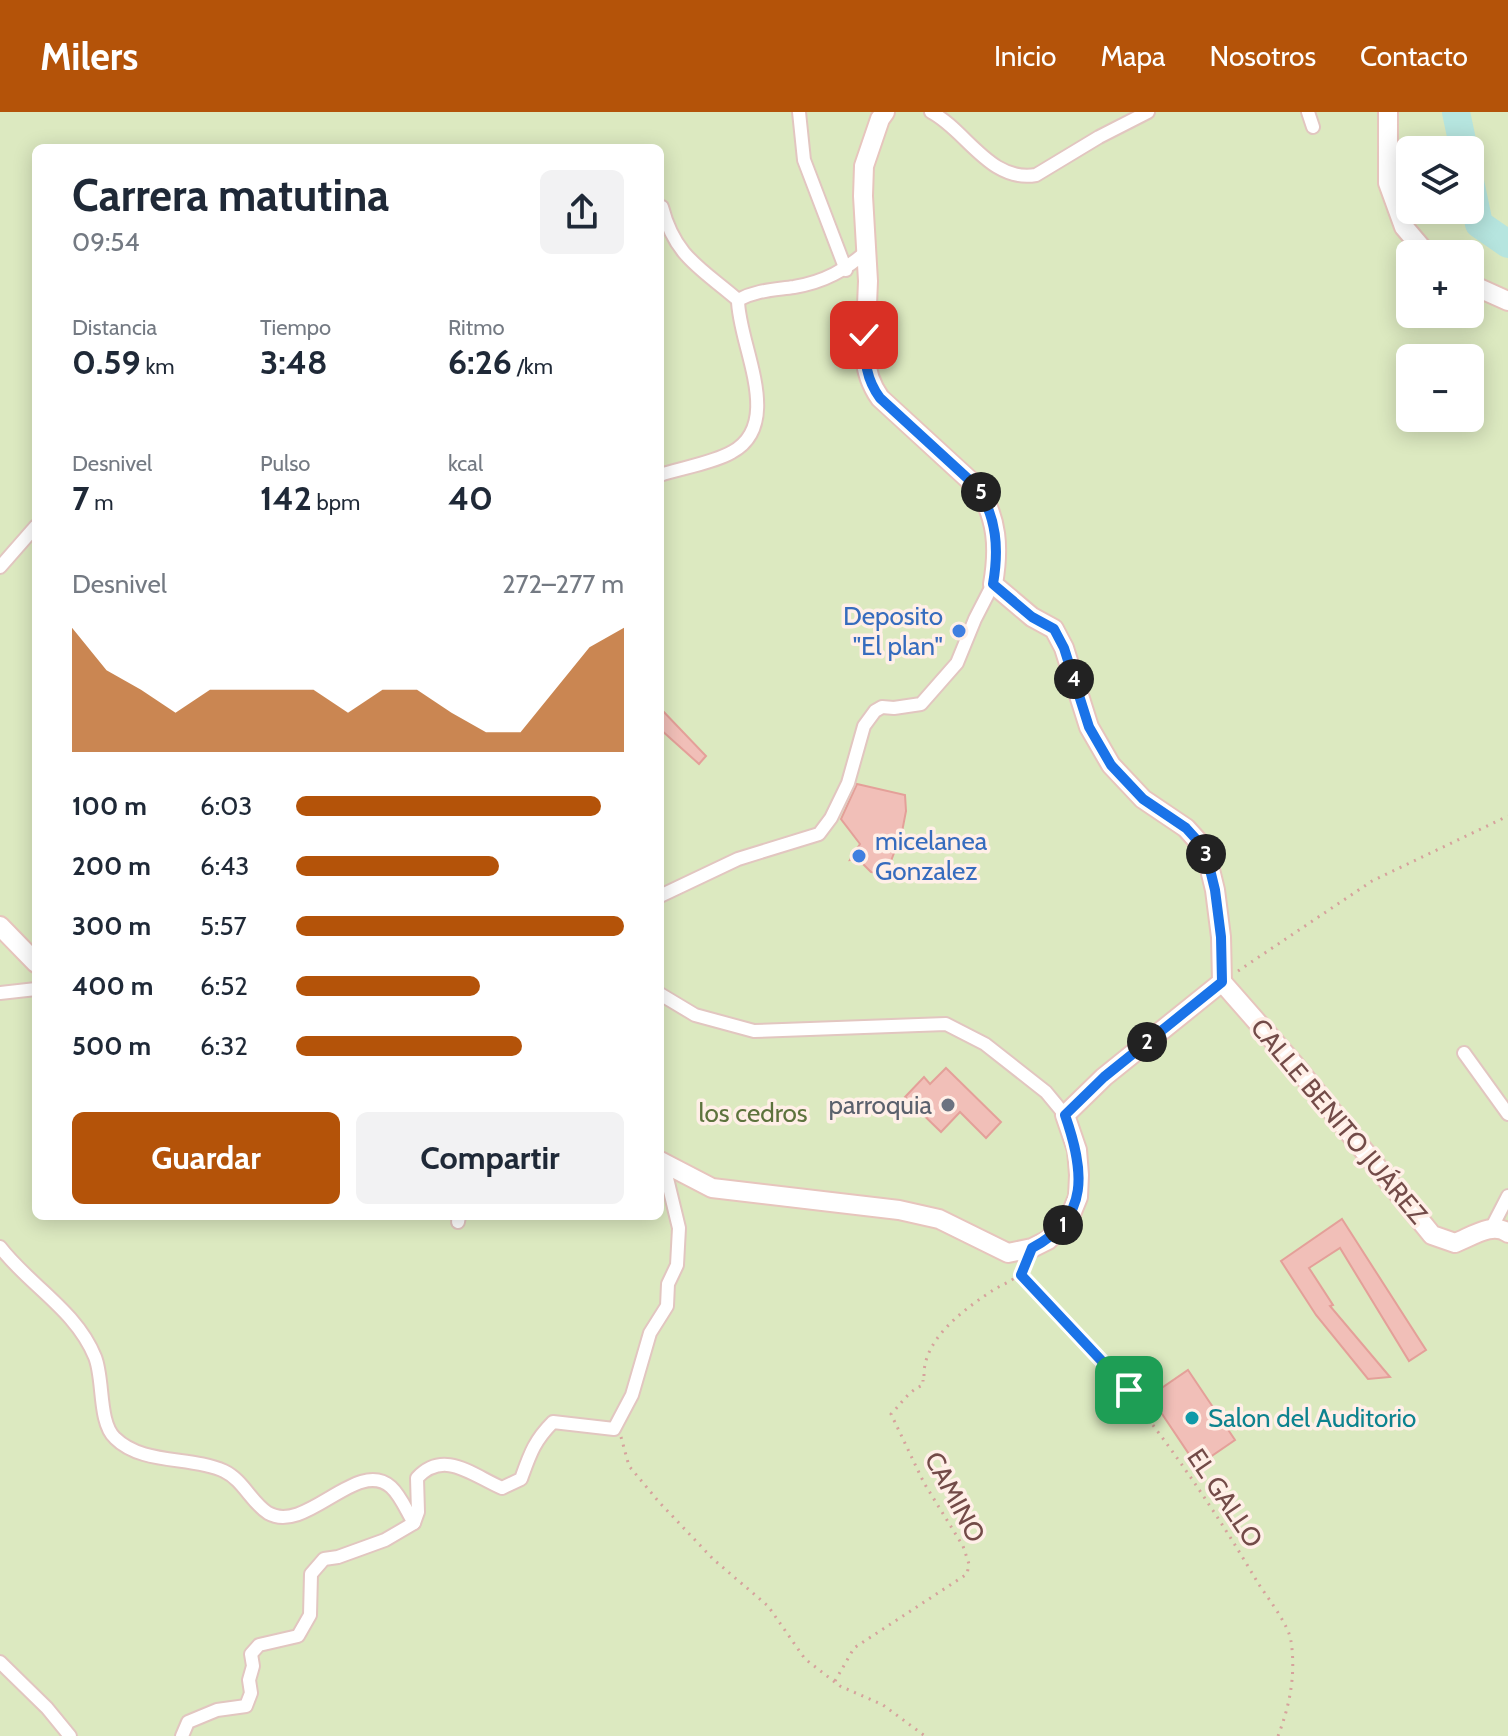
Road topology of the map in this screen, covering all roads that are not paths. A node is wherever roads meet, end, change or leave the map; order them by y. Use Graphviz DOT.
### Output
graph roads {
  1 [pos="799,112"];
  2 [pos="885,112"];
  3 [pos="931,112"];
  4 [pos="1148,112"];
  5 [pos="1308,112"];
  6 [pos="1388,112"];
  7 [pos="1313,127"];
  8 [pos="664,215"];
  9 [pos="1415,240"];
  10 [pos="868,250"];
  11 [pos="846,270"];
  12 [pos="1484,290"];
  13 [pos="738,300"];
  14 [pos="1508,301"];
  15 [pos="664,474"];
  16 [pos="32,531"];
  17 [pos="0,567"];
  18 [pos="993,584"];
  19 [pos="664,894"];
  20 [pos="0,926"];
  21 [pos="32,959"];
  22 [pos="1222,982"];
  23 [pos="32,989"];
  24 [pos="0,993"];
  25 [pos="664,996"];
  26 [pos="1464,1053"];
  27 [pos="1508,1114"];
  28 [pos="1065,1115"];
  29 [pos="664,1164"];
  30 [pos="664,1173"];
  31 [pos="1508,1196"];
  32 [pos="1500,1230"];
  33 [pos="0,1247"];
  34 [pos="414,1523"];
  35 [pos="0,1662"];
  36 [pos="70,1736"];
  37 [pos="182,1736"];
  1 -- 11 [label="street"];
  2 -- 10 [label="main road"];
  3 -- 4 [label="street"];
  5 -- 7 [label="street"];
  6 -- 9 [label="main road"];
  8 -- 13 [label="street"];
  10 -- 11 [label="street"];
  10 -- 18 [label="main road"];
  11 -- 13 [label="street"];
  12 -- 14 [label="main road"];
  13 -- 15 [label="street"];
  16 -- 17 [label="street"];
  18 -- 19 [label="street"];
  18 -- 22 [label="main road"];
  20 -- 21 [label="main road"];
  22 -- 28 [label="main road"];
  22 -- 32 [label="main road, CALLE BENITO JUÁREZ"];
  23 -- 24 [label="street"];
  25 -- 28 [label="street"];
  26 -- 27 [label="street"];
  28 -- 29 [label="main road"];
  30 -- 34 [label="street"];
  31 -- 32 [label="street"];
  33 -- 34 [label="street"];
  34 -- 37 [label="street"];
  35 -- 36 [label="street"];
}
